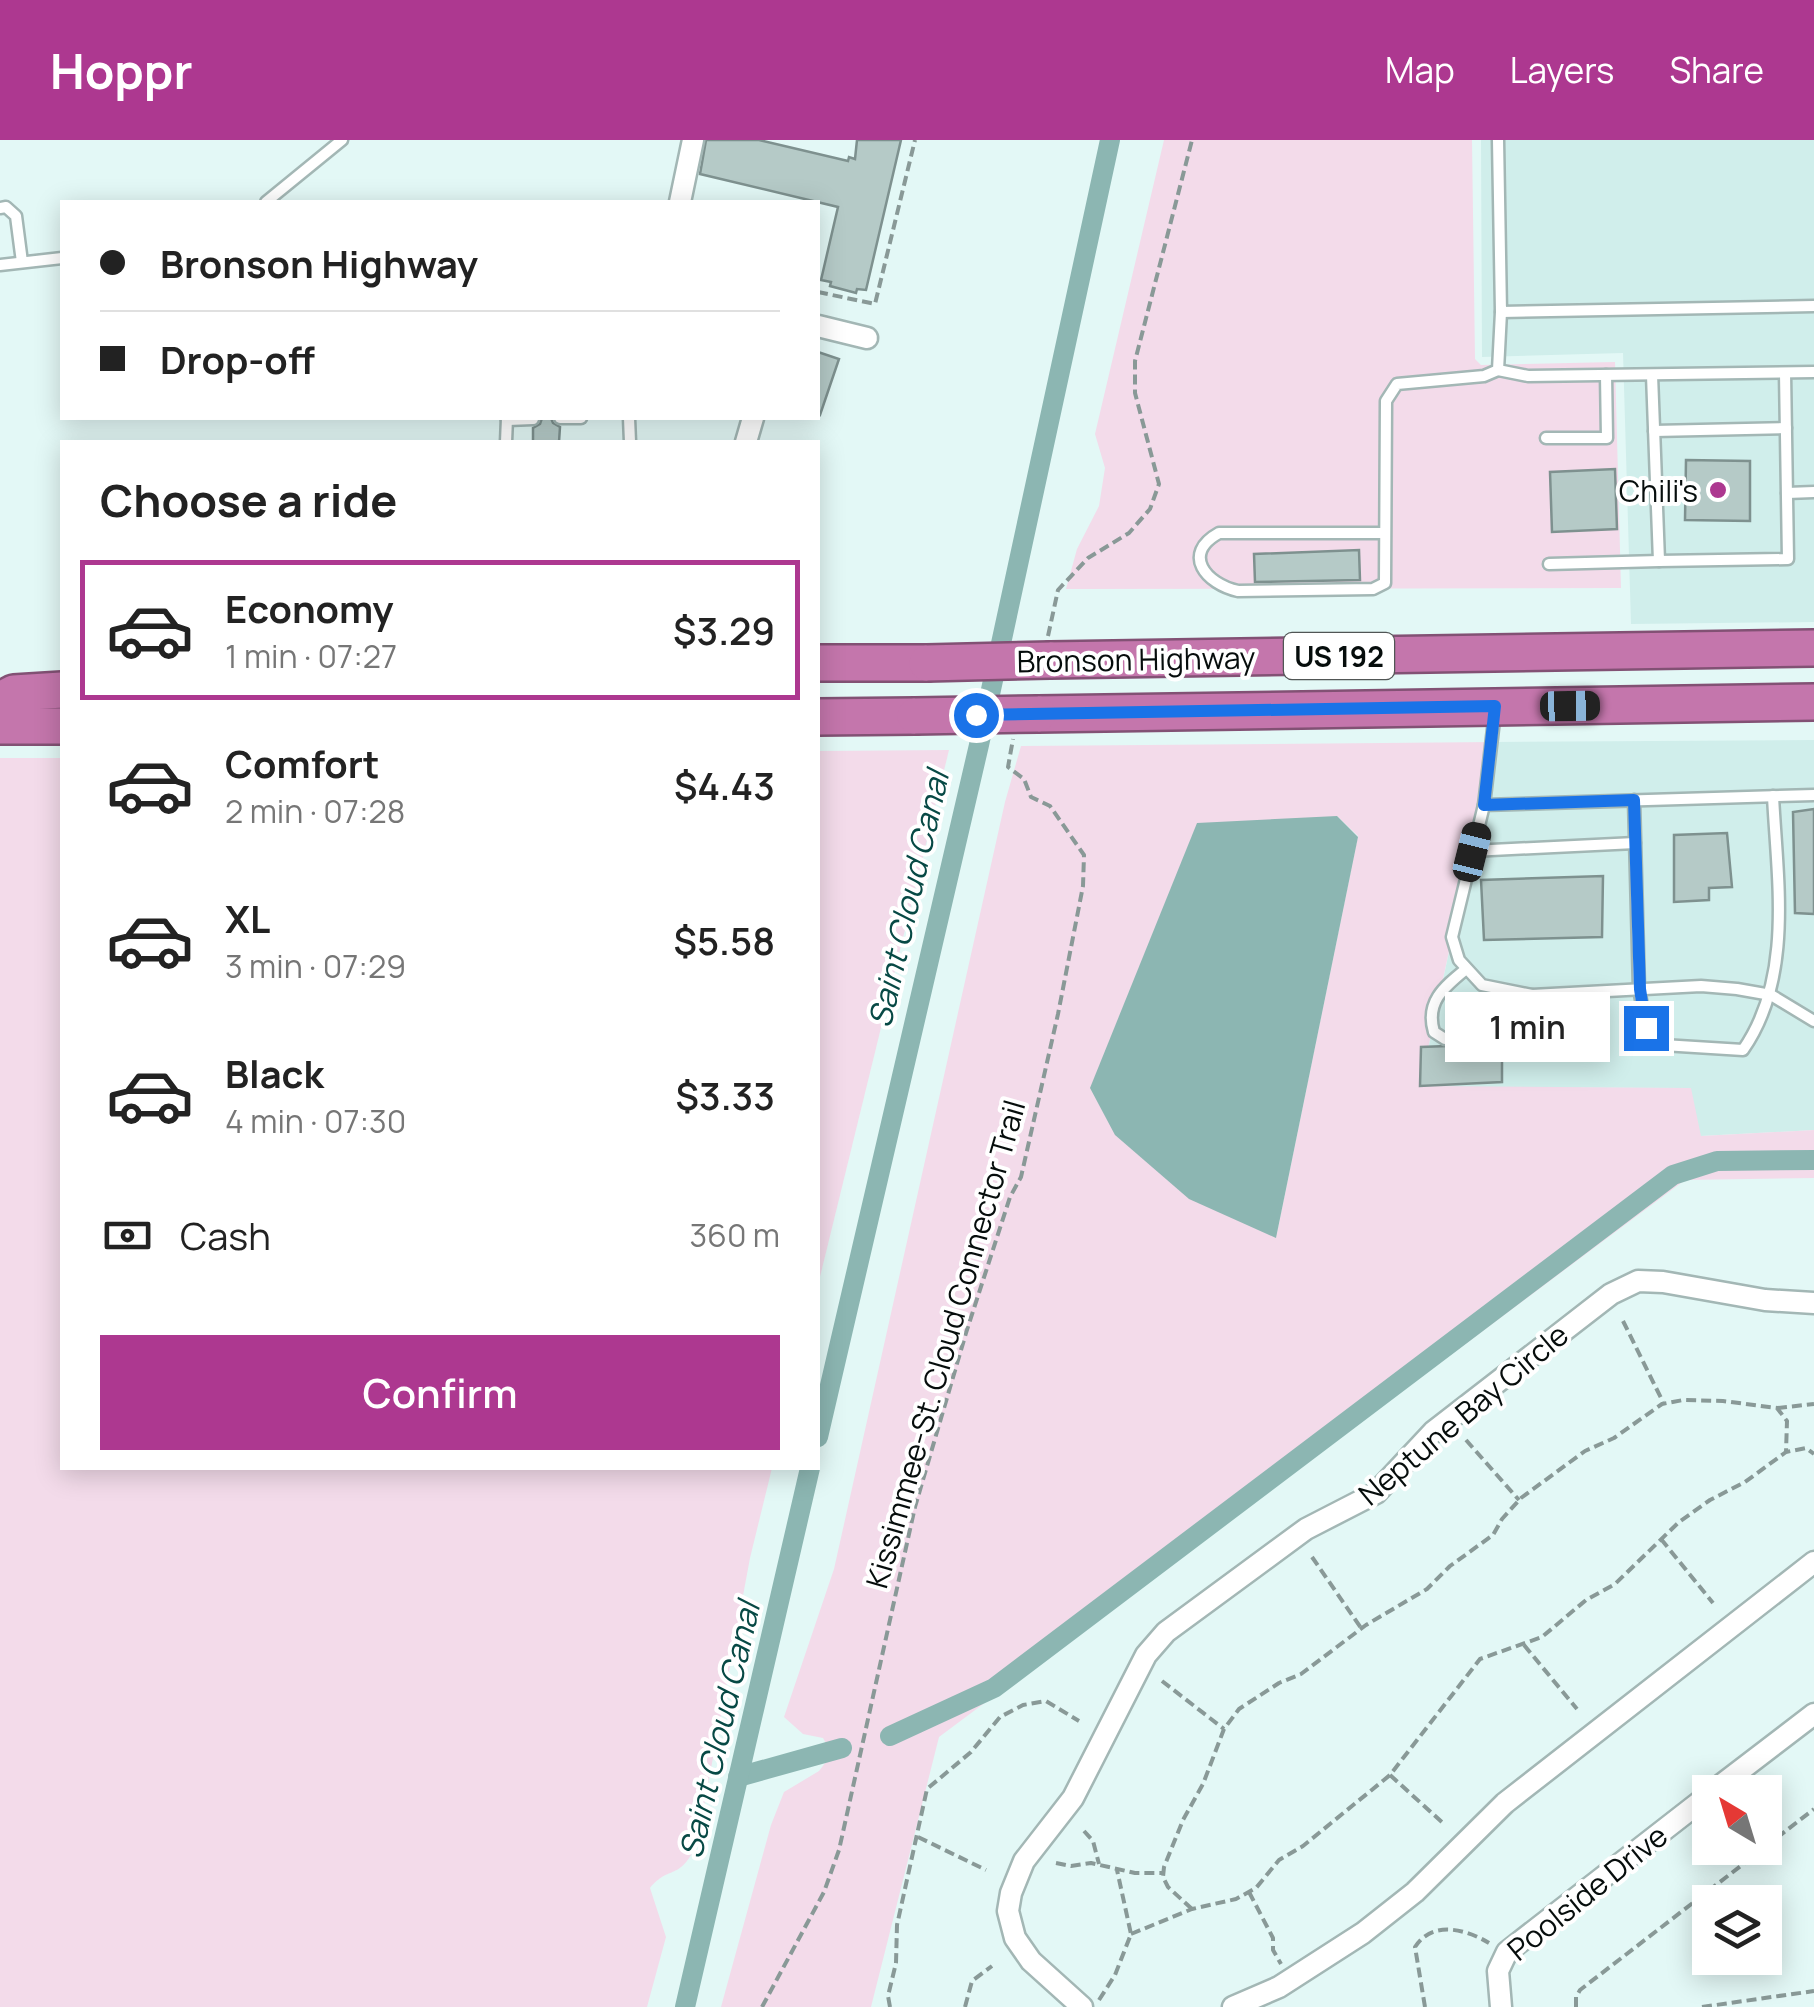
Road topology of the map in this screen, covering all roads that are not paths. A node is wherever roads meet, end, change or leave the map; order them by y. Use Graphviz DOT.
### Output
graph roads {
  1 [pos="342,140"];
  2 [pos="693,140"];
  3 [pos="1498,140"];
  4 [pos="268,200"];
  5 [pos="680,200"];
  6 [pos="0,208"];
  7 [pos="60,258"];
  8 [pos="22,262"];
  9 [pos="0,265"];
  10 [pos="1814,306"];
  11 [pos="1501,312"];
  12 [pos="820,326"];
  13 [pos="867,338"];
  14 [pos="1498,370"];
  15 [pos="1814,372"];
  16 [pos="1785,373"];
  17 [pos="1606,375"];
  18 [pos="1652,375"];
  19 [pos="1786,428"];
  20 [pos="1654,431"];
  21 [pos="1546,438"];
  22 [pos="1814,492"];
  23 [pos="1787,493"];
  24 [pos="1385,533"];
  25 [pos="1660,561"];
  26 [pos="1549,564"];
  27 [pos="1814,648"];
  28 [pos="1715,650"];
  29 [pos="820,663"];
  30 [pos="60,672"];
  31 [pos="0,673"];
  32 [pos="60,690"];
  33 [pos="0,700"];
  34 [pos="1814,702"];
  35 [pos="1495,706"];
  36 [pos="820,717"];
  37 [pos="0,726"];
  38 [pos="60,726"];
  39 [pos="1814,795"];
  40 [pos="1772,796"];
  41 [pos="1634,800"];
  42 [pos="1484,805"];
  43 [pos="1635,843"];
  44 [pos="1472,852"];
  45 [pos="1466,969"];
  46 [pos="1640,989"];
  47 [pos="1532,995"];
  48 [pos="1771,995"];
  49 [pos="1814,1021"];
  50 [pos="1494,1035"];
  51 [pos="1600,1047"];
  52 [pos="1814,1303"];
  53 [pos="1814,1562"];
  54 [pos="1814,1714"];
  55 [pos="1734,1775"];
  56 [pos="1692,1808"];
  57 [pos="1075,2003"];
  58 [pos="1233,2007"];
  59 [pos="1500,2007"];
  1 -- 4 [label="lane"];
  2 -- 5 [label="street"];
  3 -- 11 [label="lane"];
  6 -- 8 [label="lane"];
  7 -- 8 [label="lane"];
  8 -- 9 [label="lane"];
  10 -- 11 [label="lane"];
  11 -- 14 [label="lane"];
  12 -- 13 [label="street"];
  14 -- 17 [label="lane"];
  14 -- 24 [label="lane"];
  15 -- 16 [label="lane"];
  16 -- 18 [label="lane"];
  16 -- 19 [label="lane"];
  17 -- 18 [label="lane"];
  17 -- 21 [label="lane"];
  18 -- 20 [label="lane"];
  19 -- 20 [label="lane"];
  19 -- 23 [label="lane"];
  20 -- 25 [label="lane"];
  22 -- 23 [label="lane"];
  23 -- 25 [label="lane"];
  24 -- 24 [label="lane"];
  25 -- 26 [label="lane"];
  27 -- 28 [label="highway, Bronson Highway / US 192"];
  28 -- 29 [label="highway, Bronson Highway / US 192, bridge"];
  28 -- 35 [label="highway"];
  30 -- 31 [label="highway"];
  32 -- 33 [label="highway"];
  34 -- 35 [label="highway, Bronson Highway / US 192"];
  35 -- 36 [label="highway, Bronson Highway / US 192, bridge"];
  35 -- 42 [label="lane"];
  37 -- 38 [label="highway"];
  39 -- 40 [label="lane"];
  40 -- 41 [label="lane"];
  40 -- 48 [label="lane"];
  41 -- 42 [label="lane"];
  41 -- 43 [label="lane"];
  42 -- 44 [label="lane"];
  43 -- 44 [label="lane"];
  43 -- 46 [label="lane"];
  44 -- 45 [label="lane"];
  45 -- 47 [label="lane"];
  45 -- 50 [label="lane"];
  46 -- 47 [label="lane"];
  46 -- 48 [label="lane"];
  46 -- 48 [label="lane"];
  47 -- 51 [label="lane"];
  48 -- 49 [label="lane"];
  52 -- 57 [label="street, Neptune Bay Circle"];
  53 -- 58 [label="street"];
  54 -- 55 [label="street, Poolside Drive"];
  56 -- 59 [label="street, Poolside Drive"];
}
